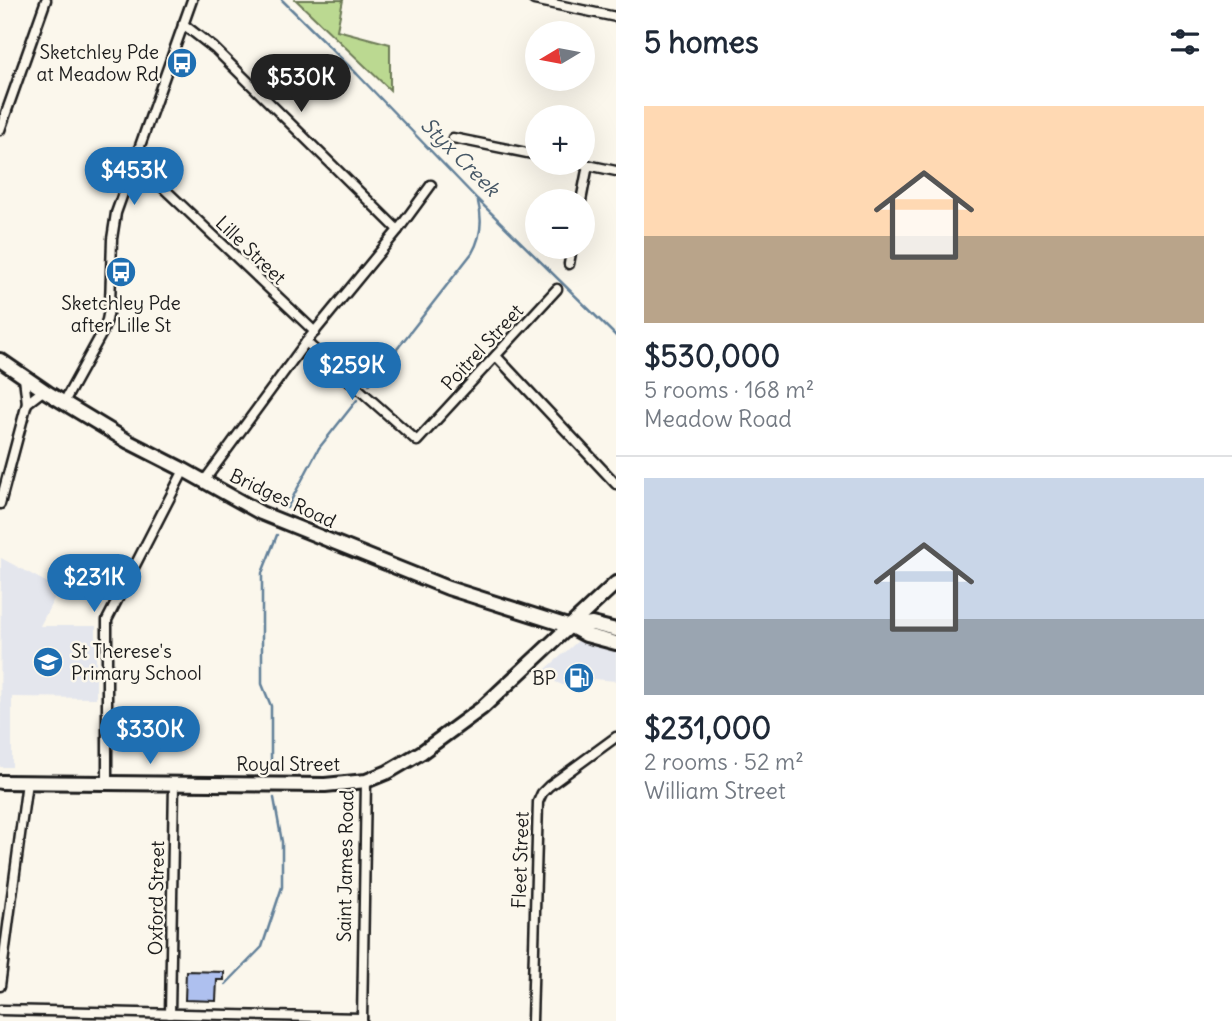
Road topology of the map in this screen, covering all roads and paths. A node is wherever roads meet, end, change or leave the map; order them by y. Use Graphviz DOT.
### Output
graph roads {
  1 [pos="46,0"];
  2 [pos="192,0"];
  3 [pos="534,0"];
  4 [pos="616,17"];
  5 [pos="183,24"];
  6 [pos="0,130"];
  7 [pos="453,138"];
  8 [pos="525,153"];
  9 [pos="135,161"];
  10 [pos="595,166"];
  11 [pos="616,168"];
  12 [pos="431,186"];
  13 [pos="398,230"];
  14 [pos="570,259"];
  15 [pos="569,264"];
  16 [pos="557,289"];
  17 [pos="314,332"];
  18 [pos="306,342"];
  19 [pos="496,356"];
  20 [pos="0,360"];
  21 [pos="24,378"];
  22 [pos="44,390"];
  23 [pos="64,402"];
  24 [pos="26,403"];
  25 [pos="184,470"];
  26 [pos="204,481"];
  27 [pos="616,484"];
  28 [pos="0,504"];
  29 [pos="616,583"];
  30 [pos="570,627"];
  31 [pos="616,630"];
  32 [pos="616,643"];
  33 [pos="616,737"];
  34 [pos="366,781"];
  35 [pos="0,782"];
  36 [pos="27,782"];
  37 [pos="107,783"];
  38 [pos="174,783"];
  39 [pos="0,986"];
  40 [pos="0,1010"];
  41 [pos="170,1014"];
  42 [pos="362,1020"];
  43 [pos="532,1021"];
  1 -- 6 [label="street"];
  2 -- 5 [label="street"];
  3 -- 4 [label="street"];
  5 -- 9 [label="street"];
  5 -- 13 [label="street"];
  7 -- 8 [label="street"];
  9 -- 17 [label="street, Lille Street"];
  9 -- 23 [label="street"];
  10 -- 11 [label="street"];
  12 -- 13 [label="street"];
  13 -- 17 [label="street"];
  14 -- 15 [label="street"];
  16 -- 19 [label="street, Poitrel Street"];
  17 -- 18 [label="street"];
  18 -- 19 [label="street, Poitrel Street"];
  18 -- 26 [label="street"];
  19 -- 27 [label="street"];
  20 -- 21 [label="main road, Bridges Road"];
  21 -- 22 [label="main road, Bridges Road"];
  21 -- 24 [label="street"];
  22 -- 23 [label="main road, Bridges Road"];
  22 -- 24 [label="street"];
  23 -- 25 [label="main road, Bridges Road"];
  24 -- 28 [label="street"];
  25 -- 26 [label="main road, Bridges Road"];
  25 -- 37 [label="street"];
  26 -- 30 [label="main road, Bridges Road"];
  29 -- 30 [label="main road, Saint James Road"];
  30 -- 31 [label="main road, Bridges Road"];
  30 -- 32 [label="main road, Bridges Road"];
  30 -- 34 [label="main road, Saint James Road"];
  33 -- 43 [label="street, Fleet Street"];
  34 -- 38 [label="main road, Royal Street"];
  34 -- 42 [label="street, Saint James Road"];
  35 -- 36 [label="main road, Royal Street"];
  36 -- 37 [label="main road, Royal Street"];
  36 -- 39 [label="street"];
  37 -- 38 [label="main road, Royal Street"];
  38 -- 41 [label="street, Oxford Street"];
  40 -- 41 [label="street"];
  41 -- 42 [label="street"];
}
